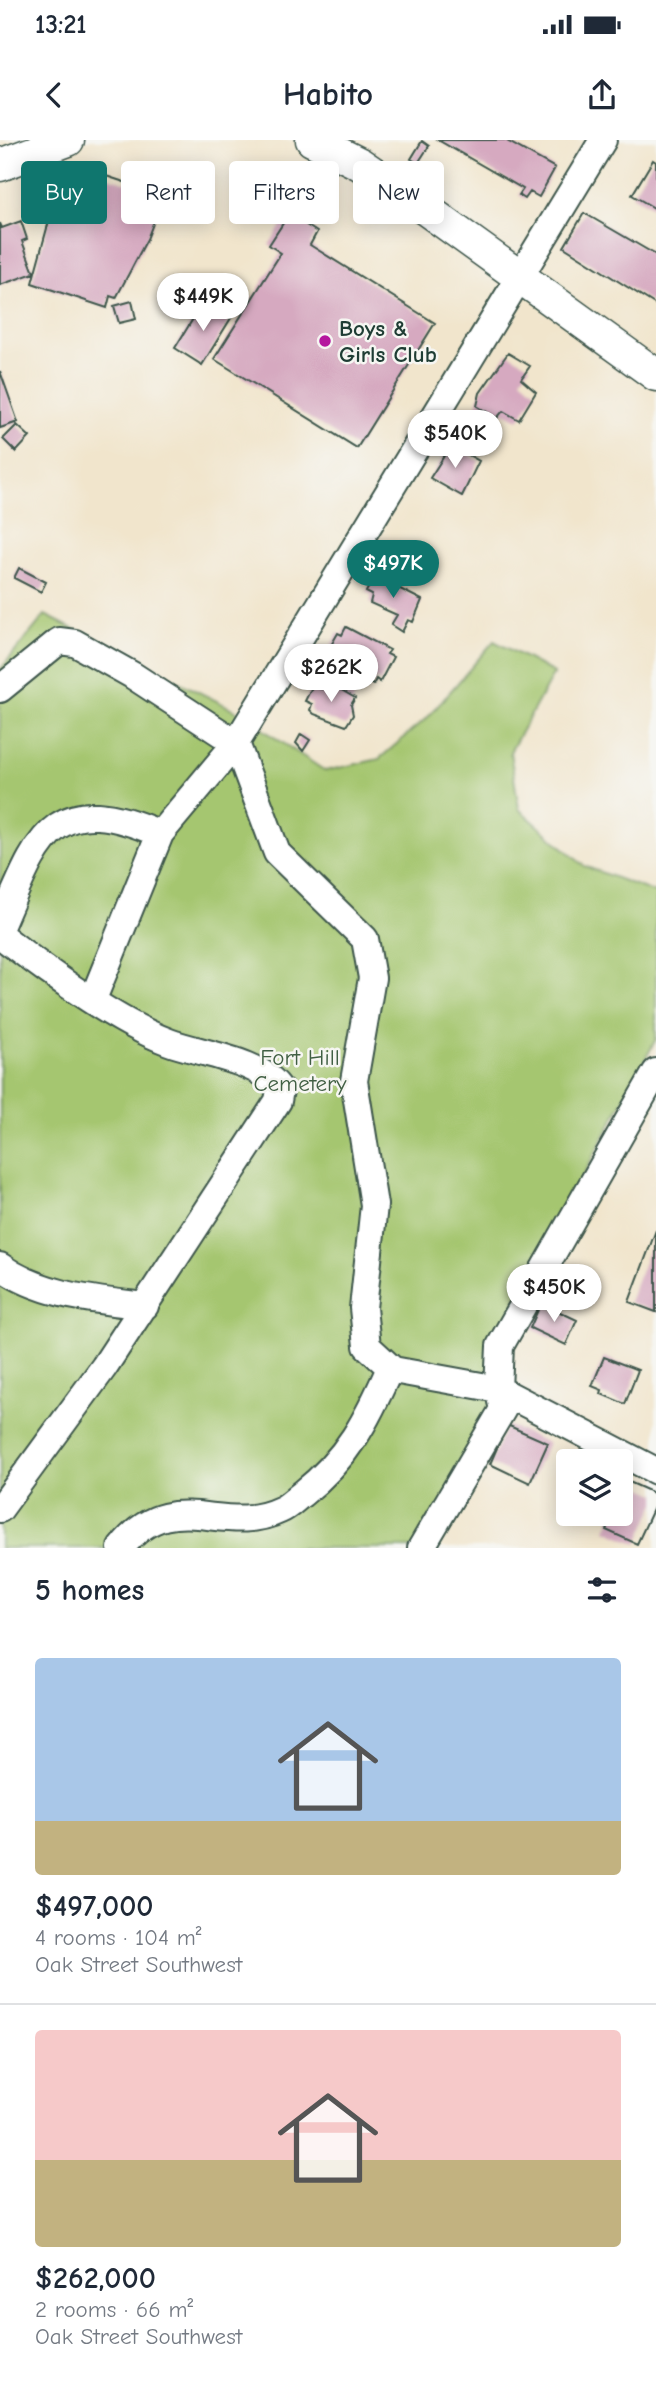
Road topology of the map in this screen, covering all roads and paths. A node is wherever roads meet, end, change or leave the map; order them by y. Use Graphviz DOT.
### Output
graph roads {
  1 [pos="68,140"];
  2 [pos="312,140"];
  3 [pos="604,140"];
  4 [pos="0,165"];
  5 [pos="519,278"];
  6 [pos="656,375"];
  7 [pos="0,689"];
  8 [pos="236,743"];
  9 [pos="160,834"];
  10 [pos="0,927"];
  11 [pos="0,935"];
  12 [pos="93,999"];
  13 [pos="656,1072"];
  14 [pos="0,1266"];
  15 [pos="145,1306"];
  16 [pos="390,1368"];
  17 [pos="498,1389"];
  18 [pos="656,1471"];
  19 [pos="0,1509"];
  20 [pos="121,1548"];
  21 [pos="421,1548"];
  1 -- 4 [label="main road"];
  2 -- 5 [label="main road"];
  3 -- 5 [label="street"];
  5 -- 6 [label="main road"];
  5 -- 8 [label="street"];
  7 -- 8 [label="street"];
  8 -- 9 [label="street"];
  8 -- 16 [label="street"];
  9 -- 10 [label="street"];
  9 -- 12 [label="street"];
  11 -- 12 [label="street"];
  12 -- 15 [label="street"];
  13 -- 17 [label="street"];
  14 -- 15 [label="street"];
  15 -- 19 [label="street"];
  16 -- 17 [label="street"];
  16 -- 20 [label="street"];
  17 -- 18 [label="street"];
  17 -- 21 [label="street"];
}
